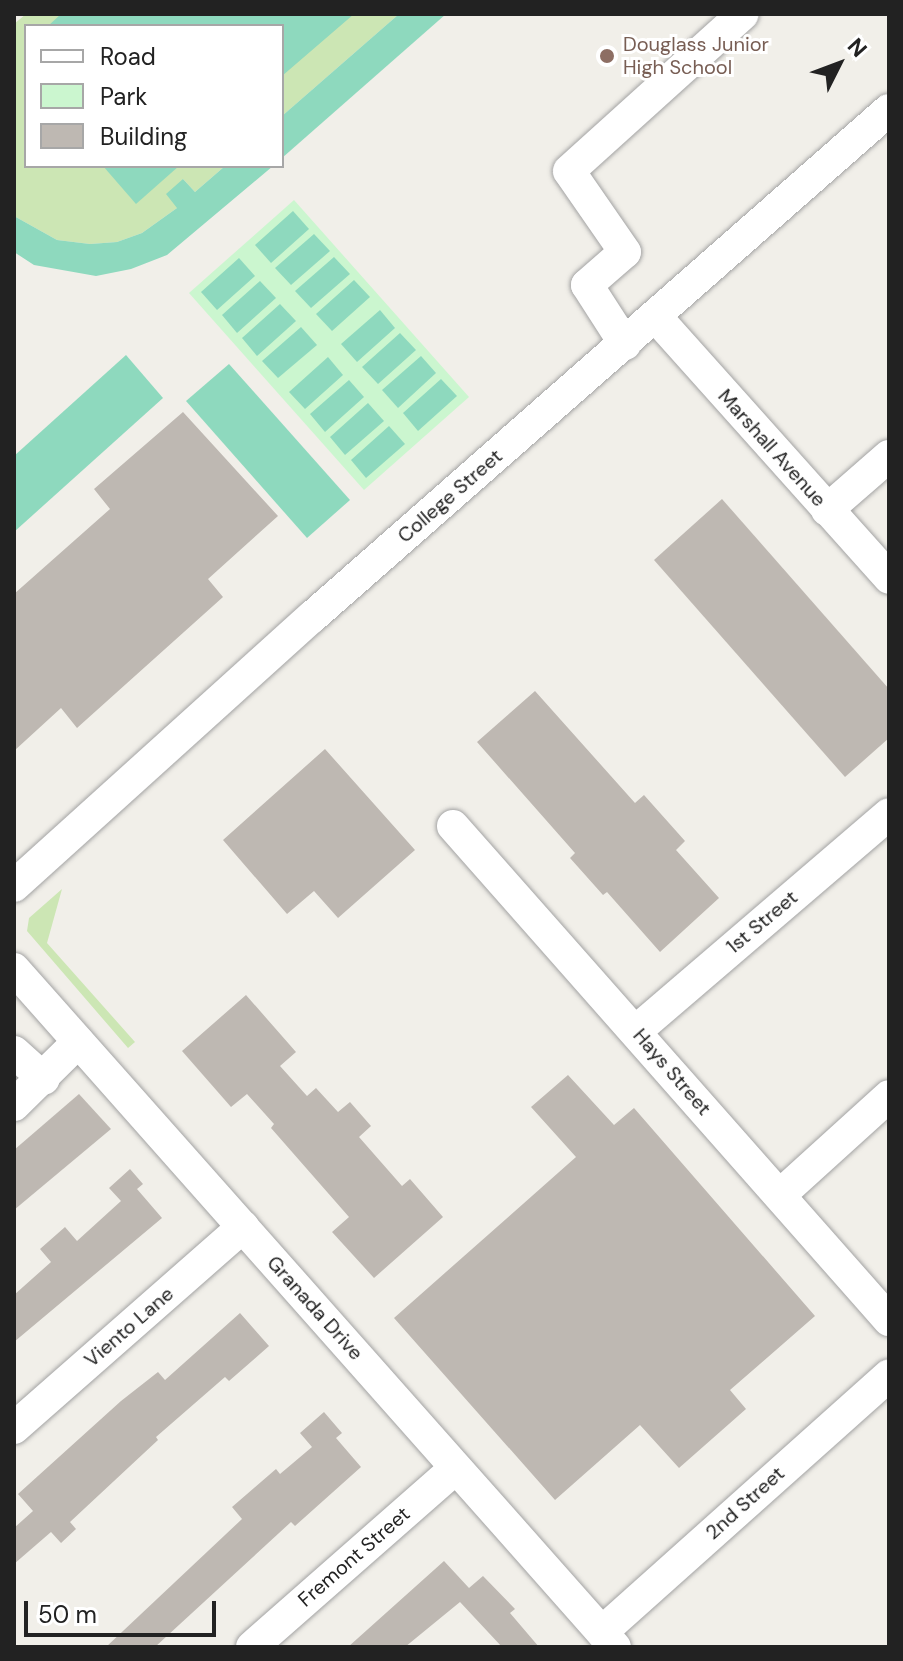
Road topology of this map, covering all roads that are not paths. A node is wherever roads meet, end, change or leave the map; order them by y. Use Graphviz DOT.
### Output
graph roads {
  1 [pos="743,14"];
  2 [pos="889,110"];
  3 [pos="656,317"];
  4 [pos="625,344"];
  5 [pos="889,456"];
  6 [pos="827,510"];
  7 [pos="889,578"];
  8 [pos="889,814"];
  9 [pos="453,826"];
  10 [pos="14,886"];
  11 [pos="14,969"];
  12 [pos="636,1031"];
  13 [pos="78,1042"];
  14 [pos="14,1052"];
  15 [pos="44,1079"];
  16 [pos="889,1096"];
  17 [pos="14,1105"];
  18 [pos="780,1195"];
  19 [pos="243,1227"];
  20 [pos="889,1320"];
  21 [pos="889,1375"];
  22 [pos="14,1428"];
  23 [pos="456,1468"];
  24 [pos="608,1639"];
  25 [pos="252,1647"];
  1 -- 4 [label="street"];
  2 -- 3 [label="street, College Street"];
  3 -- 4 [label="street, College Street"];
  3 -- 6 [label="street, Marshall Avenue"];
  4 -- 10 [label="street, College Street"];
  5 -- 6 [label="street"];
  6 -- 7 [label="street, Marshall Avenue"];
  8 -- 12 [label="street, 1st Street"];
  9 -- 12 [label="street, Hays Street"];
  11 -- 13 [label="street, Granada Drive"];
  12 -- 18 [label="street, Hays Street"];
  13 -- 15 [label="street"];
  13 -- 19 [label="street, Granada Drive"];
  14 -- 15 [label="street"];
  15 -- 17 [label="street"];
  16 -- 18 [label="street"];
  18 -- 20 [label="street, Hays Street"];
  19 -- 22 [label="street, Viento Lane"];
  19 -- 23 [label="street, Granada Drive"];
  21 -- 24 [label="street, 2nd Street"];
  23 -- 24 [label="street, Granada Drive"];
  23 -- 25 [label="street, Fremont Street"];
}
